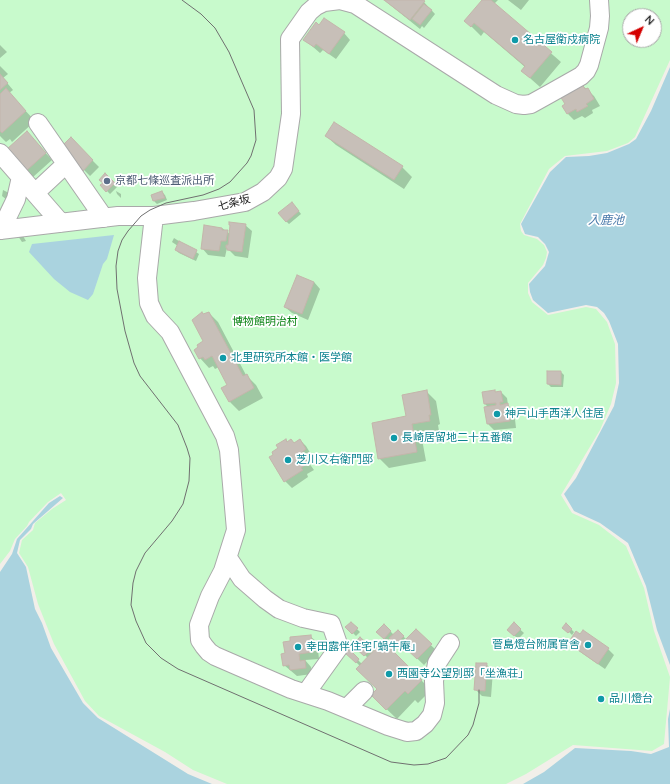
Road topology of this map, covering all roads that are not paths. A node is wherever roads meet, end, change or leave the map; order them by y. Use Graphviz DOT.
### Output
graph roads {
  1 [pos="599,0"];
  2 [pos="38,123"];
  3 [pos="0,153"];
  4 [pos="66,164"];
  5 [pos="21,177"];
  6 [pos="35,193"];
  7 [pos="148,216"];
  8 [pos="104,218"];
  9 [pos="61,223"];
  10 [pos="0,230"];
  11 [pos="228,558"];
  12 [pos="450,643"];
  13 [pos="364,691"];
  14 [pos="306,693"];
  15 [pos="347,708"];
  1 -- 7 [label="lane, 七条坂"];
  2 -- 4 [label="lane"];
  3 -- 5 [label="lane"];
  4 -- 6 [label="lane"];
  4 -- 8 [label="lane"];
  5 -- 6 [label="lane"];
  5 -- 10 [label="lane"];
  6 -- 9 [label="lane"];
  7 -- 8 [label="lane, 七条坂"];
  7 -- 11 [label="lane"];
  8 -- 9 [label="lane, 七条坂"];
  9 -- 10 [label="lane, 七条坂"];
  11 -- 14 [label="lane"];
  11 -- 14 [label="lane"];
  12 -- 15 [label="lane"];
  13 -- 15 [label="lane"];
  14 -- 15 [label="lane"];
}
